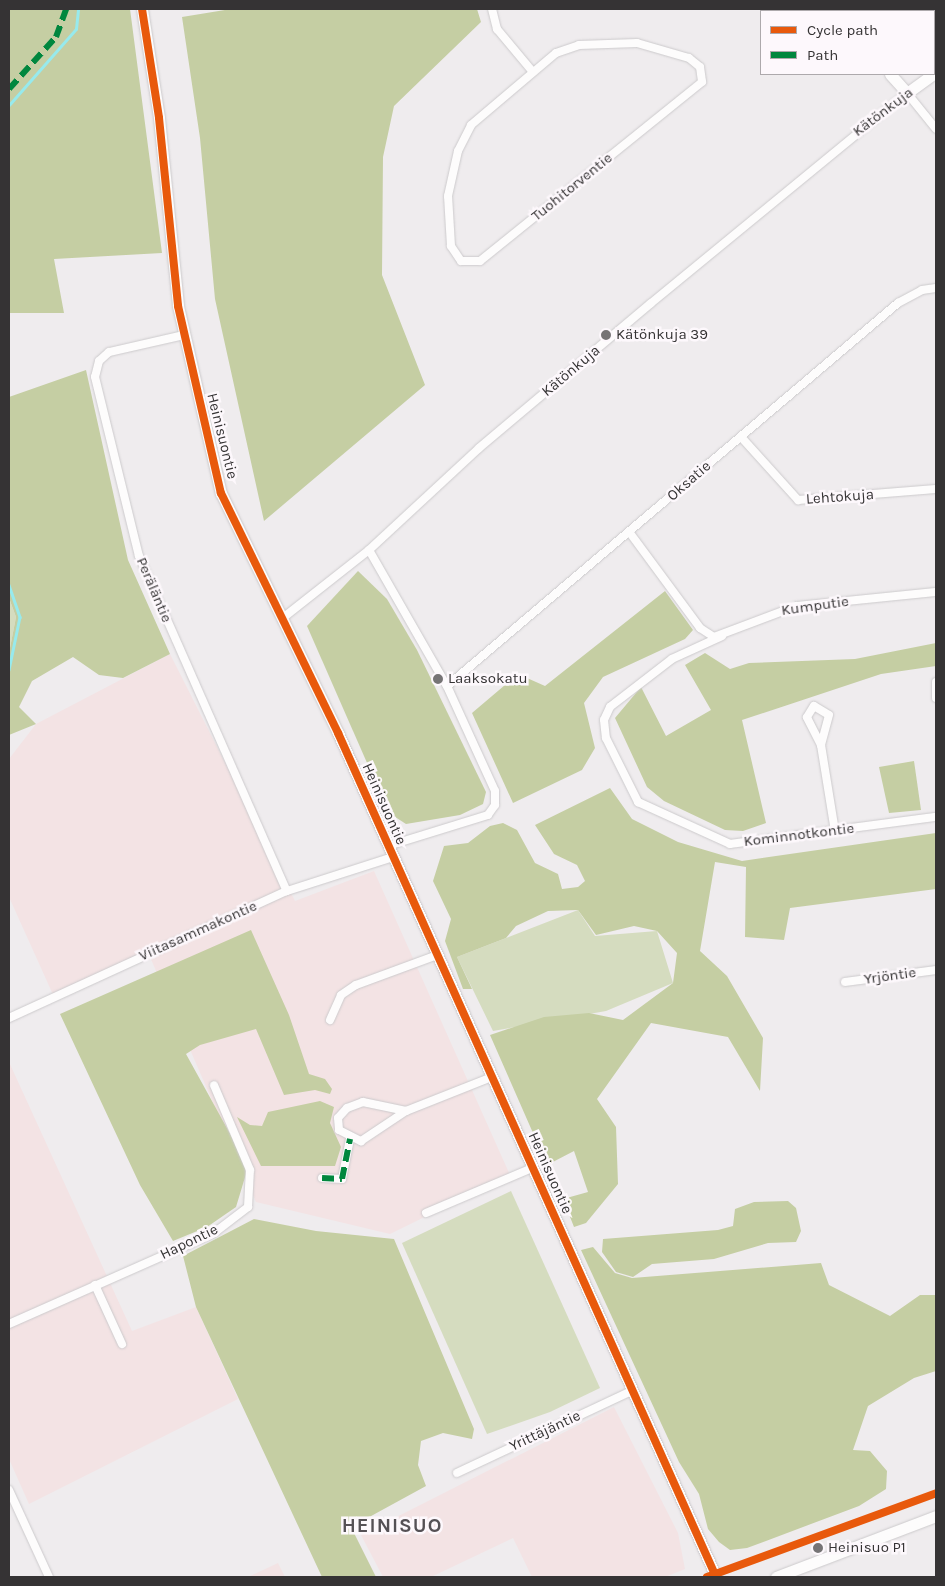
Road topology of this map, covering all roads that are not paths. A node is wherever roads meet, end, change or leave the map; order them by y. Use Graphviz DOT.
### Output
graph roads {
  1 [pos="142,9"];
  2 [pos="492,9"];
  3 [pos="533,72"];
  4 [pos="891,75"];
  5 [pos="931,75"];
  6 [pos="907,93"];
  7 [pos="936,129"];
  8 [pos="936,288"];
  9 [pos="184,335"];
  10 [pos="742,438"];
  11 [pos="936,488"];
  12 [pos="630,533"];
  13 [pos="369,550"];
  14 [pos="936,592"];
  15 [pos="284,617"];
  16 [pos="722,636"];
  17 [pos="936,682"];
  18 [pos="447,686"];
  19 [pos="936,698"];
  20 [pos="821,744"];
  21 [pos="936,816"];
  22 [pos="835,831"];
  23 [pos="388,846"];
  24 [pos="393,857"];
  25 [pos="286,891"];
  26 [pos="437,955"];
  27 [pos="936,970"];
  28 [pos="845,982"];
  29 [pos="9,1018"];
  30 [pos="330,1020"];
  31 [pos="492,1077"];
  32 [pos="214,1085"];
  33 [pos="406,1111"];
  34 [pos="350,1139"];
  35 [pos="532,1168"];
  36 [pos="322,1178"];
  37 [pos="426,1213"];
  38 [pos="95,1285"];
  39 [pos="9,1324"];
  40 [pos="122,1344"];
  41 [pos="633,1390"];
  42 [pos="457,1473"];
  43 [pos="9,1490"];
  44 [pos="936,1516"];
  45 [pos="49,1577"];
  46 [pos="716,1577"];
  47 [pos="776,1577"];
  1 -- 9 [label="street, Heinisuontie"];
  2 -- 3 [label="street"];
  3 -- 3 [label="street, Tuohitorventie"];
  4 -- 6 [label="street"];
  5 -- 6 [label="street, Kätönkuja"];
  6 -- 7 [label="street"];
  6 -- 13 [label="street, Kätönkuja"];
  8 -- 10 [label="street, Oksatie"];
  9 -- 15 [label="street, Heinisuontie"];
  9 -- 25 [label="street, Peräläntie"];
  10 -- 11 [label="street, Lehtokuja"];
  10 -- 12 [label="street, Oksatie"];
  12 -- 16 [label="street"];
  12 -- 18 [label="street, Oksatie"];
  13 -- 15 [label="street, Kätönkuja"];
  13 -- 18 [label="street"];
  14 -- 16 [label="street, Kumputie"];
  15 -- 23 [label="street, Heinisuontie"];
  16 -- 22 [label="street, Kominnotkontie"];
  17 -- 19 [label="street"];
  18 -- 23 [label="street"];
  20 -- 22 [label="street"];
  21 -- 22 [label="street, Kominnotkontie"];
  23 -- 24 [label="street, Heinisuontie"];
  24 -- 25 [label="street, Viitasammakontie"];
  24 -- 26 [label="street, Heinisuontie"];
  25 -- 29 [label="street, Viitasammakontie"];
  26 -- 30 [label="street"];
  26 -- 31 [label="street, Heinisuontie"];
  27 -- 28 [label="street, Yrjöntie"];
  31 -- 33 [label="street"];
  31 -- 35 [label="street, Heinisuontie"];
  32 -- 38 [label="street, Hapontie"];
  33 -- 34 [label="street"];
  33 -- 34 [label="street"];
  34 -- 36 [label="street"];
  35 -- 37 [label="street"];
  35 -- 41 [label="street, Heinisuontie"];
  38 -- 39 [label="street, Hapontie"];
  38 -- 40 [label="street"];
  41 -- 42 [label="street, Yrittäjäntie"];
  41 -- 46 [label="street, Heinisuontie"];
  43 -- 45 [label="street"];
  44 -- 47 [label="street"];
}
